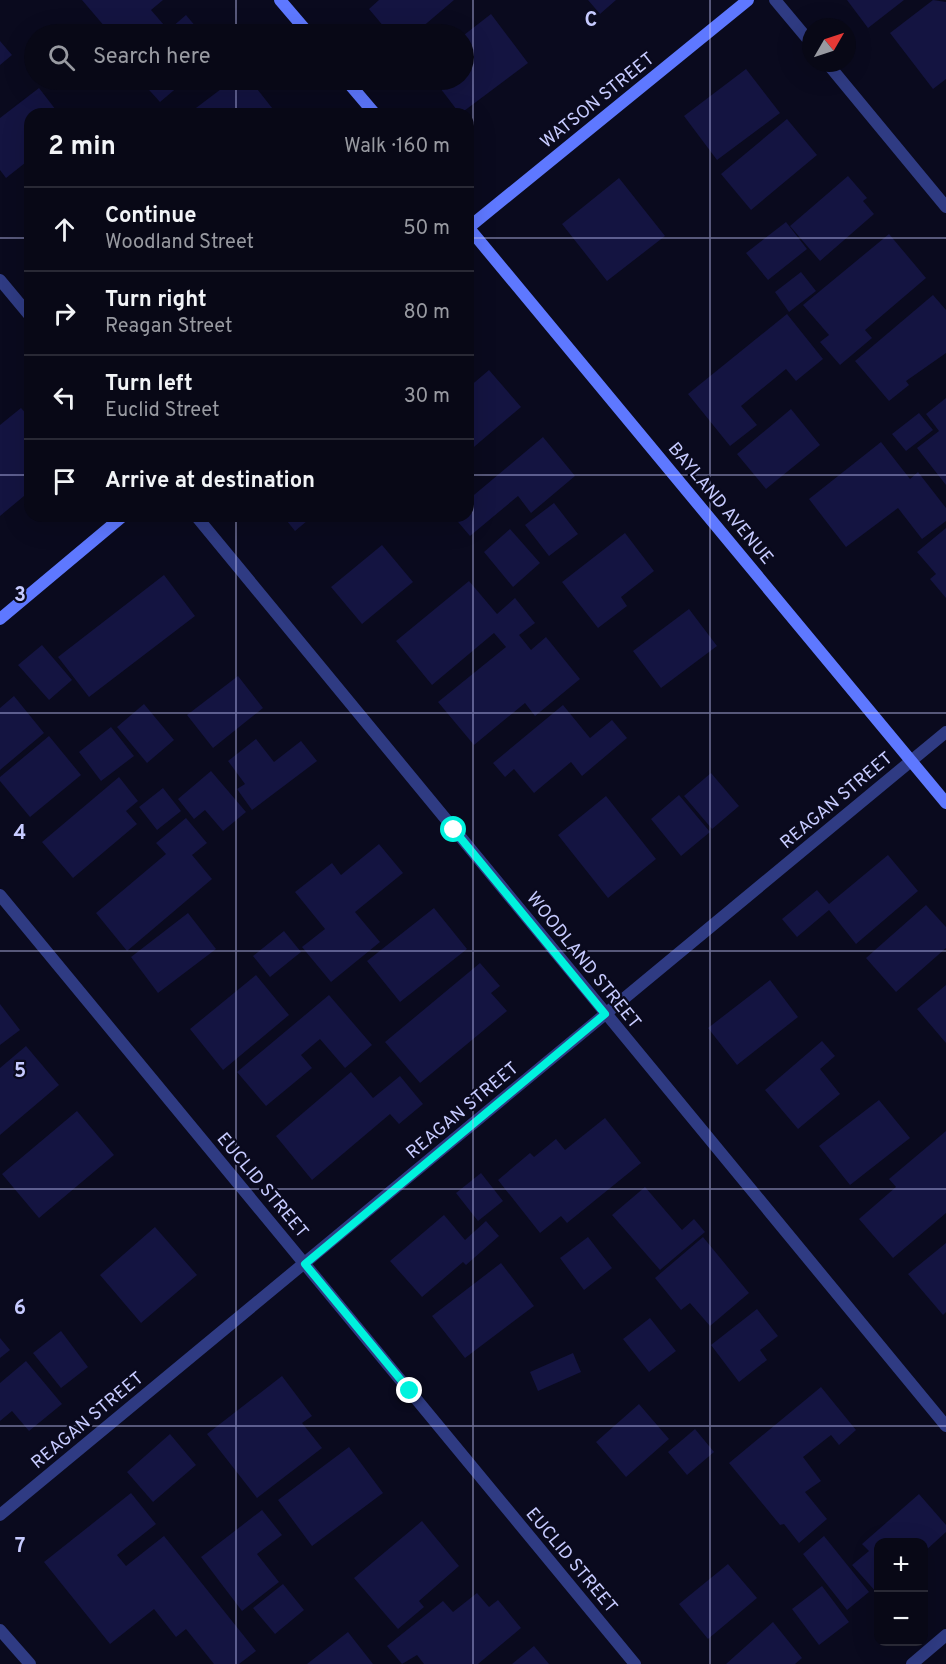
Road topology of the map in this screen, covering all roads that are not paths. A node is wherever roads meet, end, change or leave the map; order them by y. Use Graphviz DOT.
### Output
graph roads {
  1 [pos="280,0"];
  2 [pos="748,0"];
  3 [pos="775,0"];
  4 [pos="300,24"];
  5 [pos="802,32"];
  6 [pos="834,72"];
  7 [pos="355,90"];
  8 [pos="370,108"];
  9 [pos="946,207"];
  10 [pos="474,222"];
  11 [pos="474,234"];
  12 [pos="0,280"];
  13 [pos="24,309"];
  14 [pos="116,522"];
  15 [pos="201,522"];
  16 [pos="0,619"];
  17 [pos="946,732"];
  18 [pos="911,761"];
  19 [pos="946,803"];
  20 [pos="0,895"];
  21 [pos="605,1014"];
  22 [pos="305,1264"];
  23 [pos="946,1426"];
  24 [pos="0,1515"];
  25 [pos="0,1630"];
  26 [pos="946,1635"];
  27 [pos="30,1664"];
  28 [pos="635,1664"];
  29 [pos="912,1664"];
  1 -- 4 [label="street"];
  2 -- 10 [label="street, WATSON STREET"];
  3 -- 5 [label="street"];
  6 -- 9 [label="street"];
  7 -- 8 [label="street"];
  11 -- 18 [label="street, BAYLAND AVENUE"];
  12 -- 13 [label="street"];
  14 -- 16 [label="street"];
  15 -- 21 [label="street, WOODLAND STREET"];
  17 -- 18 [label="street, REAGAN STREET"];
  18 -- 19 [label="street, BAYLAND AVENUE"];
  18 -- 21 [label="street, REAGAN STREET"];
  20 -- 22 [label="street, EUCLID STREET"];
  21 -- 22 [label="street, REAGAN STREET"];
  21 -- 23 [label="street, WOODLAND STREET"];
  22 -- 24 [label="street, REAGAN STREET"];
  22 -- 28 [label="street, EUCLID STREET"];
  25 -- 27 [label="street"];
  26 -- 29 [label="street"];
}
